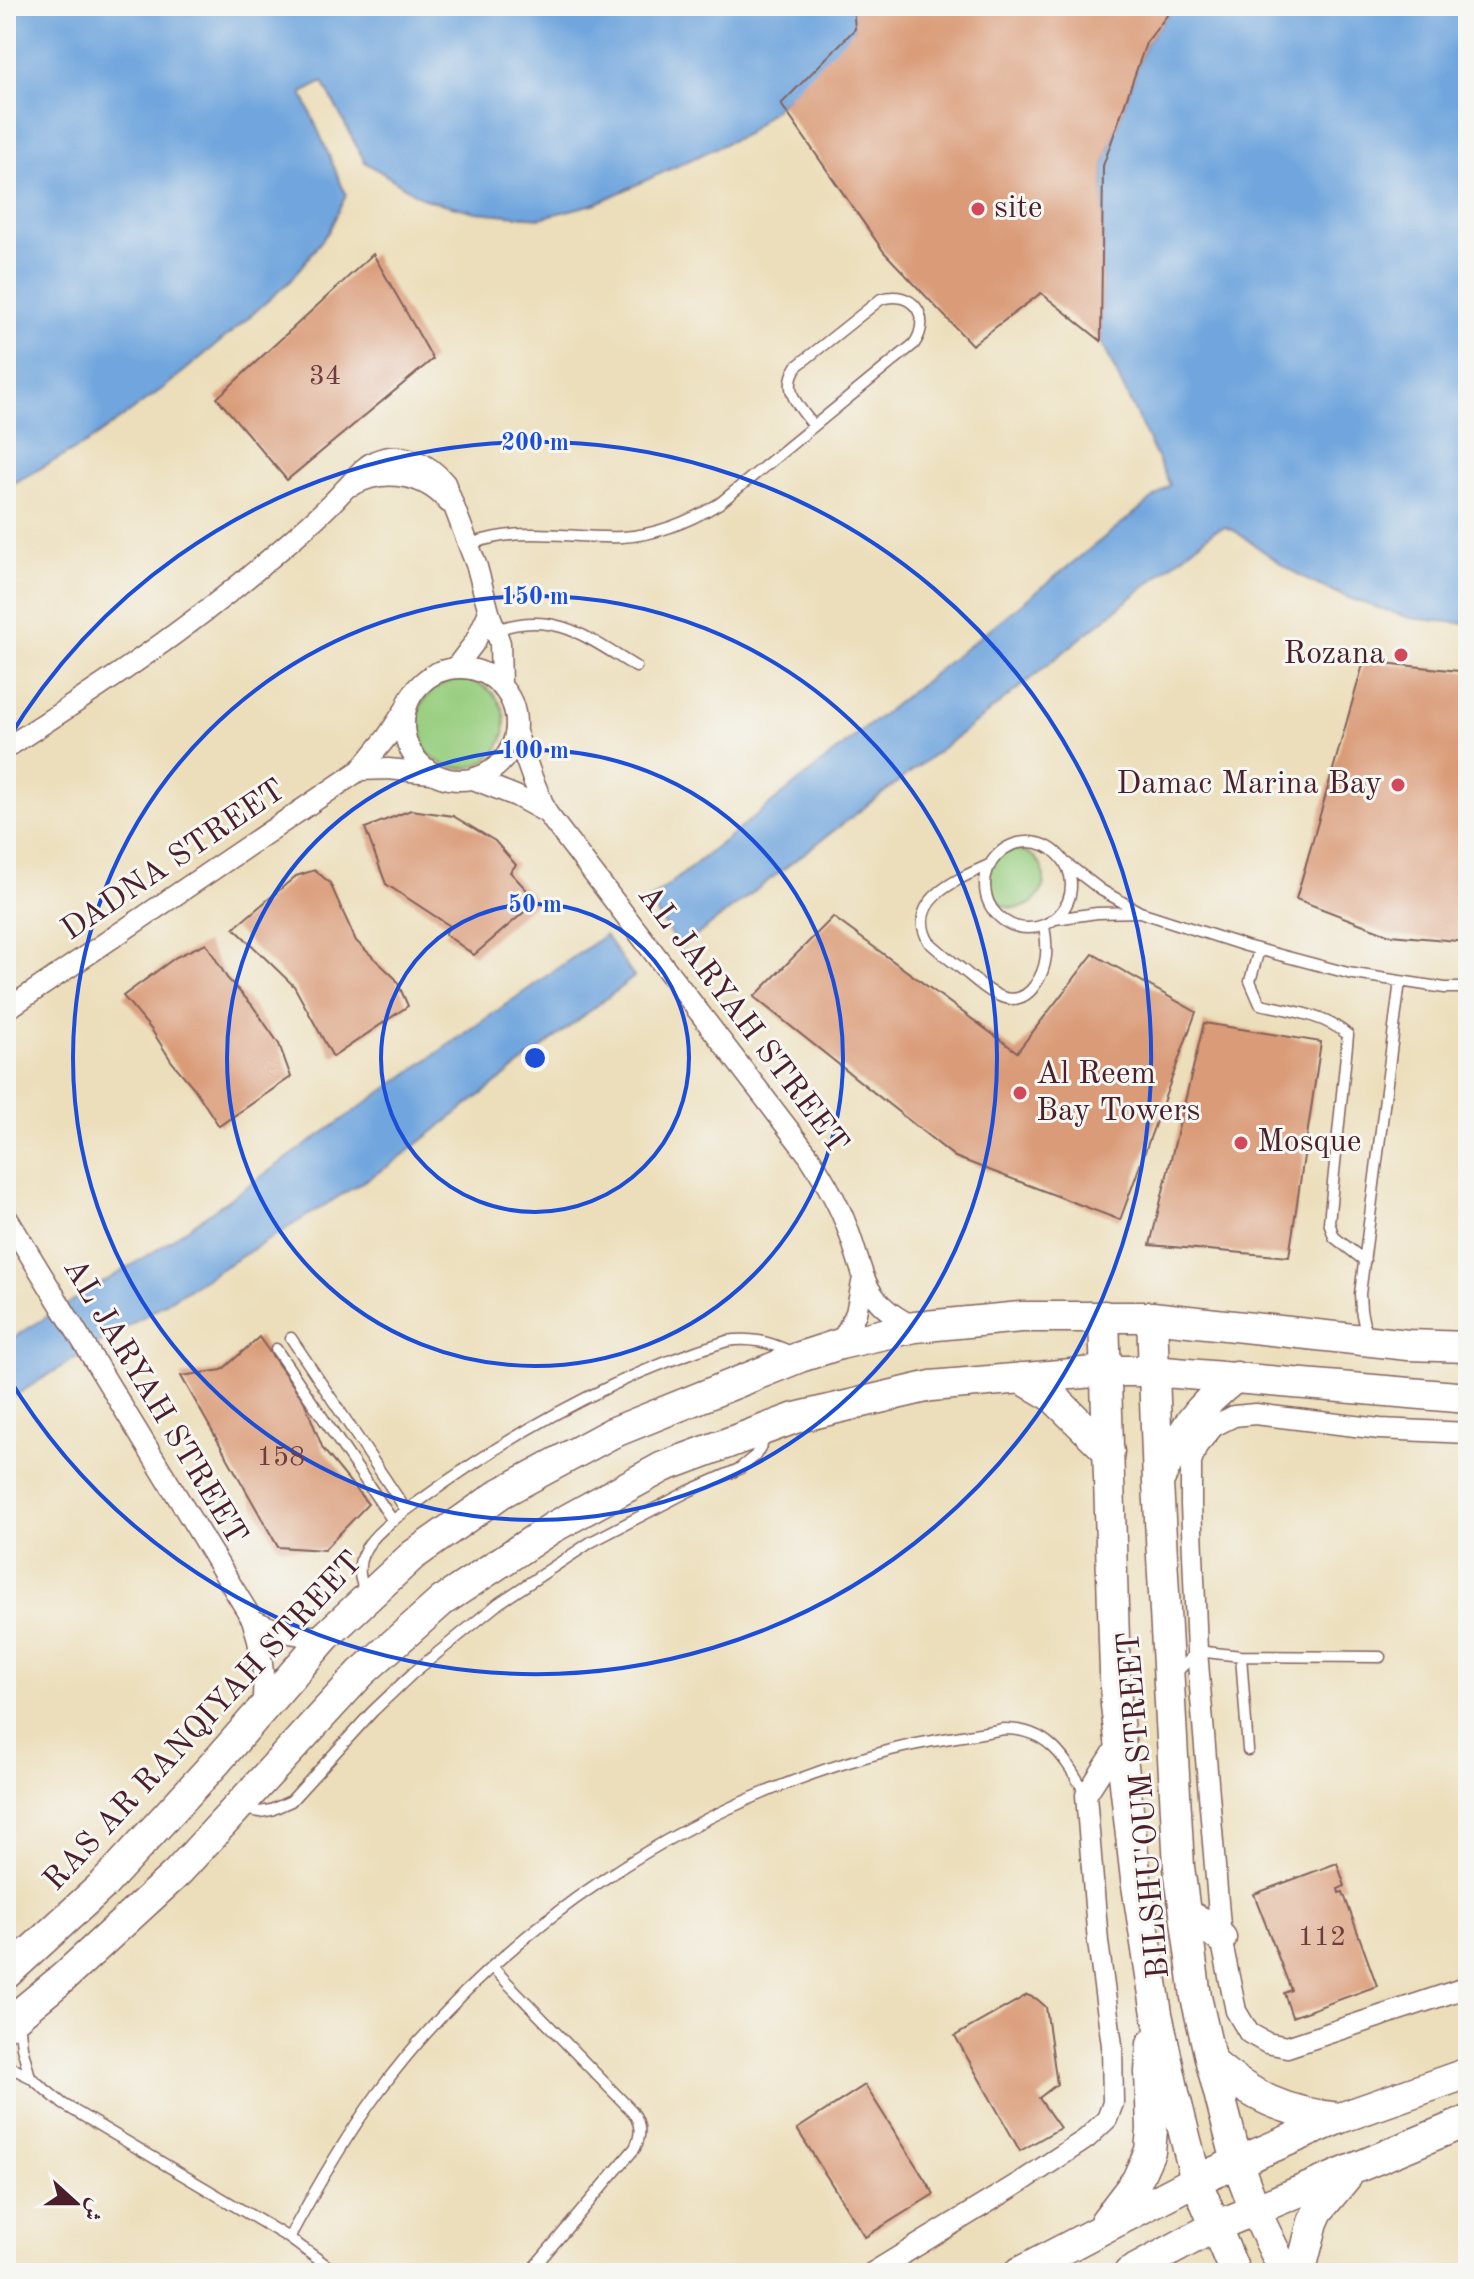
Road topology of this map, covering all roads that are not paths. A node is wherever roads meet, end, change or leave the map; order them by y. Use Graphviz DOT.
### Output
graph roads {
  1 [pos="814,426"];
  2 [pos="469,544"];
  3 [pos="492,621"];
  4 [pos="456,667"];
  5 [pos="636,667"];
  6 [pos="501,685"];
  7 [pos="406,708"];
  8 [pos="516,732"];
  9 [pos="6,748"];
  10 [pos="360,770"];
  11 [pos="431,773"];
  12 [pos="473,779"];
  13 [pos="547,813"];
  14 [pos="1066,863"];
  15 [pos="989,865"];
  16 [pos="1140,912"];
  17 [pos="1055,919"];
  18 [pos="1044,926"];
  19 [pos="1259,950"];
  20 [pos="1400,981"];
  21 [pos="1468,988"];
  22 [pos="14,1005"];
  23 [pos="6,1025"];
  24 [pos="6,1216"];
  25 [pos="1365,1261"];
  26 [pos="863,1278"];
  27 [pos="1104,1316"];
  28 [pos="1152,1317"];
  29 [pos="915,1327"];
  30 [pos="291,1338"];
  31 [pos="1368,1340"];
  32 [pos="840,1344"];
  33 [pos="1468,1347"];
  34 [pos="276,1349"];
  35 [pos="800,1357"];
  36 [pos="1106,1371"];
  37 [pos="1153,1371"];
  38 [pos="1236,1377"];
  39 [pos="1021,1378"];
  40 [pos="1468,1398"];
  41 [pos="1468,1433"];
  42 [pos="1109,1452"];
  43 [pos="1158,1483"];
  44 [pos="406,1510"];
  45 [pos="393,1521"];
  46 [pos="367,1597"];
  47 [pos="252,1619"];
  48 [pos="326,1636"];
  49 [pos="1197,1651"];
  50 [pos="1241,1656"];
  51 [pos="1380,1657"];
  52 [pos="1169,1680"];
  53 [pos="262,1709"];
  54 [pos="1120,1742"];
  55 [pos="1248,1750"];
  56 [pos="1086,1795"];
  57 [pos="1186,1915"];
  58 [pos="1221,1938"];
  59 [pos="492,1967"];
  60 [pos="6,1974"];
  61 [pos="1468,1987"];
  62 [pos="1157,2014"];
  63 [pos="13,2020"];
  64 [pos="1211,2062"];
  65 [pos="6,2065"];
  66 [pos="1468,2073"];
  67 [pos="30,2077"];
  68 [pos="1340,2118"];
  69 [pos="1468,2121"];
  70 [pos="1237,2162"];
  71 [pos="1350,2171"];
  72 [pos="1196,2180"];
  73 [pos="1255,2210"];
  74 [pos="1214,2227"];
  75 [pos="1100,2229"];
  76 [pos="289,2238"];
  77 [pos="337,2273"];
  78 [pos="529,2273"];
  79 [pos="872,2273"];
  80 [pos="1018,2273"];
  81 [pos="1129,2273"];
  82 [pos="1235,2273"];
  83 [pos="1285,2273"];
  84 [pos="1300,2273"];
  1 -- 1 [label="lane"];
  1 -- 2 [label="lane"];
  2 -- 3 [label="street"];
  2 -- 9 [label="street"];
  3 -- 4 [label="street"];
  3 -- 5 [label="lane"];
  3 -- 6 [label="street"];
  4 -- 6 [label="street"];
  4 -- 7 [label="street"];
  6 -- 8 [label="street"];
  7 -- 10 [label="street, DADNA STREET"];
  7 -- 11 [label="street"];
  8 -- 12 [label="street"];
  8 -- 13 [label="street, AL JARYAH STREET"];
  10 -- 11 [label="street"];
  10 -- 22 [label="street, DADNA STREET"];
  11 -- 12 [label="street"];
  12 -- 13 [label="street, AL JARYAH STREET"];
  13 -- 26 [label="street, AL JARYAH STREET"];
  14 -- 15 [label="lane"];
  14 -- 16 [label="lane"];
  14 -- 17 [label="lane"];
  15 -- 18 [label="lane"];
  15 -- 18 [label="lane"];
  16 -- 17 [label="lane"];
  16 -- 19 [label="lane"];
  17 -- 18 [label="lane"];
  19 -- 20 [label="lane"];
  19 -- 25 [label="lane"];
  20 -- 21 [label="lane"];
  20 -- 25 [label="lane"];
  22 -- 23 [label="street, DADNA STREET"];
  24 -- 47 [label="street, AL JARYAH STREET"];
  25 -- 31 [label="lane"];
  26 -- 29 [label="street, AL JARYAH STREET"];
  26 -- 32 [label="street"];
  27 -- 28 [label="street, RAS AR RANQIYAH STREET"];
  27 -- 29 [label="street, RAS AR RANQIYAH STREET"];
  27 -- 36 [label="street, BILSHU'OUM STREET"];
  28 -- 31 [label="street, RAS AR RANQIYAH STREET"];
  28 -- 37 [label="street, BILSHU'OUM STREET"];
  29 -- 32 [label="street, RAS AR RANQIYAH STREET"];
  30 -- 44 [label="lane"];
  31 -- 33 [label="street, RAS AR RANQIYAH STREET"];
  32 -- 35 [label="street, RAS AR RANQIYAH STREET"];
  34 -- 45 [label="lane"];
  35 -- 44 [label="lane"];
  35 -- 46 [label="street, RAS AR RANQIYAH STREET"];
  36 -- 37 [label="street"];
  36 -- 39 [label="street"];
  36 -- 42 [label="street, BILSHU'OUM STREET"];
  37 -- 38 [label="street"];
  37 -- 43 [label="street, BILSHU'OUM STREET"];
  38 -- 40 [label="street"];
  38 -- 43 [label="street"];
  39 -- 42 [label="street"];
  39 -- 63 [label="street"];
  41 -- 49 [label="street"];
  42 -- 54 [label="street, BILSHU'OUM STREET"];
  43 -- 52 [label="street, BILSHU'OUM STREET"];
  44 -- 45 [label="lane"];
  45 -- 46 [label="lane"];
  46 -- 48 [label="street, RAS AR RANQIYAH STREET"];
  47 -- 48 [label="street"];
  47 -- 53 [label="street, AL JARYAH STREET"];
  48 -- 53 [label="street, RAS AR RANQIYAH STREET"];
  49 -- 50 [label="lane"];
  49 -- 52 [label="lane"];
  49 -- 58 [label="street"];
  50 -- 51 [label="lane"];
  50 -- 55 [label="lane"];
  52 -- 57 [label="street, BILSHU'OUM STREET"];
  53 -- 60 [label="street, RAS AR RANQIYAH STREET"];
  54 -- 56 [label="street"];
  54 -- 62 [label="street, BILSHU'OUM STREET"];
  56 -- 59 [label="lane"];
  56 -- 79 [label="street"];
  57 -- 58 [label="street"];
  57 -- 64 [label="street, BILSHU'OUM STREET"];
  58 -- 61 [label="street"];
  59 -- 76 [label="lane"];
  59 -- 78 [label="lane"];
  62 -- 72 [label="street, BILSHU'OUM STREET"];
  62 -- 75 [label="street"];
  63 -- 67 [label="lane"];
  64 -- 68 [label="street"];
  64 -- 70 [label="street, BILSHU'OUM STREET"];
  65 -- 67 [label="lane"];
  66 -- 68 [label="street"];
  67 -- 76 [label="lane"];
  68 -- 70 [label="street"];
  69 -- 71 [label="street"];
  70 -- 72 [label="street"];
  70 -- 73 [label="street, BILSHU'OUM STREET"];
  71 -- 73 [label="street"];
  71 -- 84 [label="street"];
  72 -- 74 [label="street, BILSHU'OUM STREET"];
  72 -- 75 [label="street"];
  73 -- 74 [label="street"];
  73 -- 83 [label="street, BILSHU'OUM STREET"];
  74 -- 81 [label="street"];
  74 -- 82 [label="street, BILSHU'OUM STREET"];
  75 -- 80 [label="street"];
  76 -- 77 [label="lane"];
}
